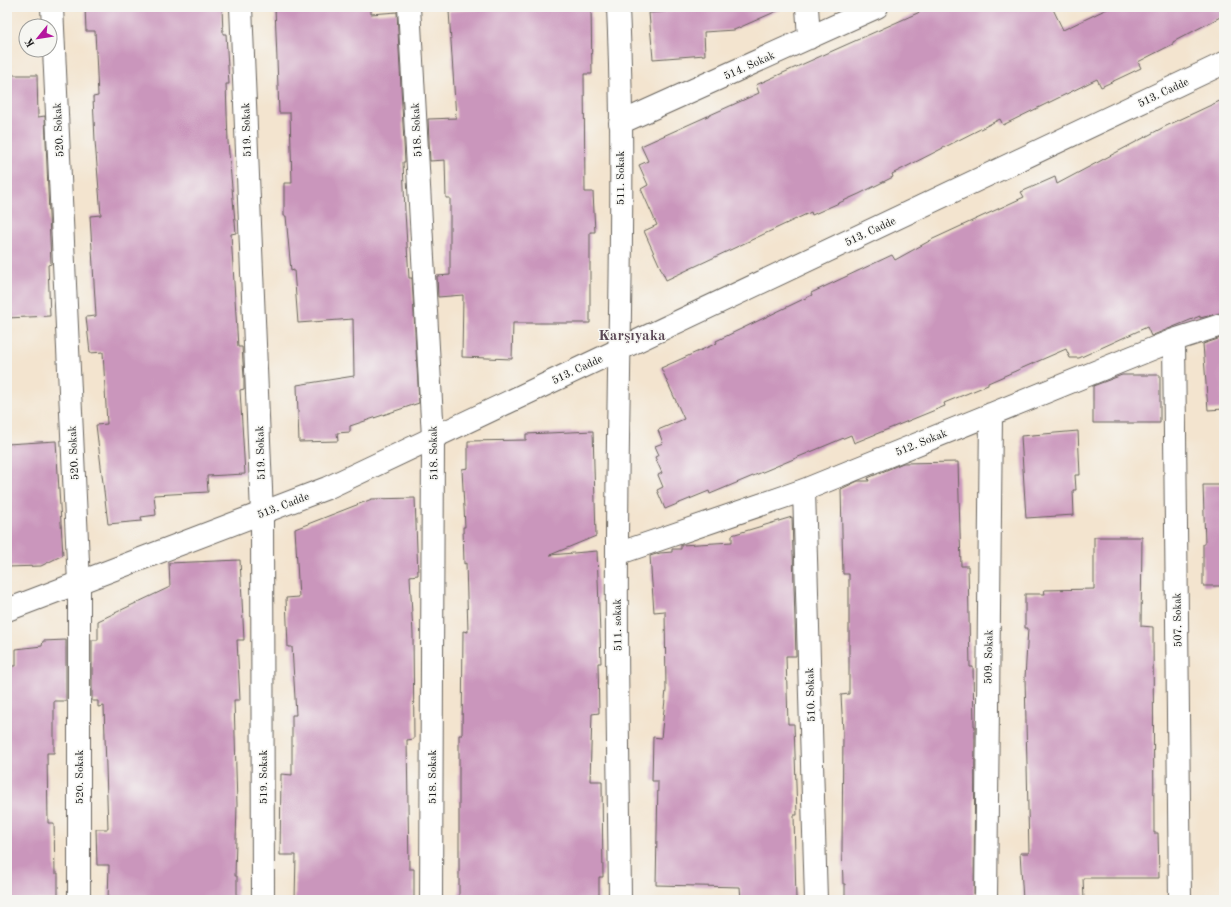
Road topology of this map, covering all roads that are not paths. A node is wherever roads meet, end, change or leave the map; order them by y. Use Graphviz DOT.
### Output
graph roads {
  1 [pos="52,7"];
  2 [pos="241,7"];
  3 [pos="409,7"];
  4 [pos="618,7"];
  5 [pos="807,7"];
  6 [pos="877,7"];
  7 [pos="809,38"];
  8 [pos="1224,63"];
  9 [pos="620,123"];
  10 [pos="1224,324"];
  11 [pos="1174,340"];
  12 [pos="620,349"];
  13 [pos="990,414"];
  14 [pos="433,437"];
  15 [pos="804,490"];
  16 [pos="262,513"];
  17 [pos="617,554"];
  18 [pos="79,583"];
  19 [pos="7,610"];
  20 [pos="79,900"];
  21 [pos="263,900"];
  22 [pos="431,900"];
  23 [pos="620,900"];
  24 [pos="816,900"];
  25 [pos="986,900"];
  26 [pos="1180,900"];
  1 -- 18 [label="street, 520. Sokak"];
  2 -- 16 [label="street, 519. Sokak"];
  3 -- 14 [label="street, 518. Sokak"];
  4 -- 9 [label="street, 511. Sokak"];
  5 -- 7 [label="street"];
  6 -- 7 [label="street, 514. Sokak"];
  7 -- 9 [label="street, 514. Sokak"];
  8 -- 12 [label="street, 513. Cadde"];
  9 -- 12 [label="street, 511. Sokak"];
  10 -- 11 [label="street, 512. Sokak"];
  11 -- 13 [label="street, 512. Sokak"];
  11 -- 26 [label="street, 507. Sokak"];
  12 -- 14 [label="street, 513. Cadde"];
  12 -- 17 [label="street, 511. sokak"];
  13 -- 15 [label="street, 512. Sokak"];
  13 -- 25 [label="street, 509. Sokak"];
  14 -- 16 [label="street, 513. Cadde"];
  14 -- 22 [label="street, 518. Sokak"];
  15 -- 17 [label="street, 512. Sokak"];
  15 -- 24 [label="street, 510. Sokak"];
  16 -- 18 [label="street, 513. Cadde"];
  16 -- 21 [label="street, 519. Sokak"];
  17 -- 23 [label="street, 511. sokak"];
  18 -- 19 [label="street, 513. Cadde"];
  18 -- 20 [label="street, 520. Sokak"];
}
